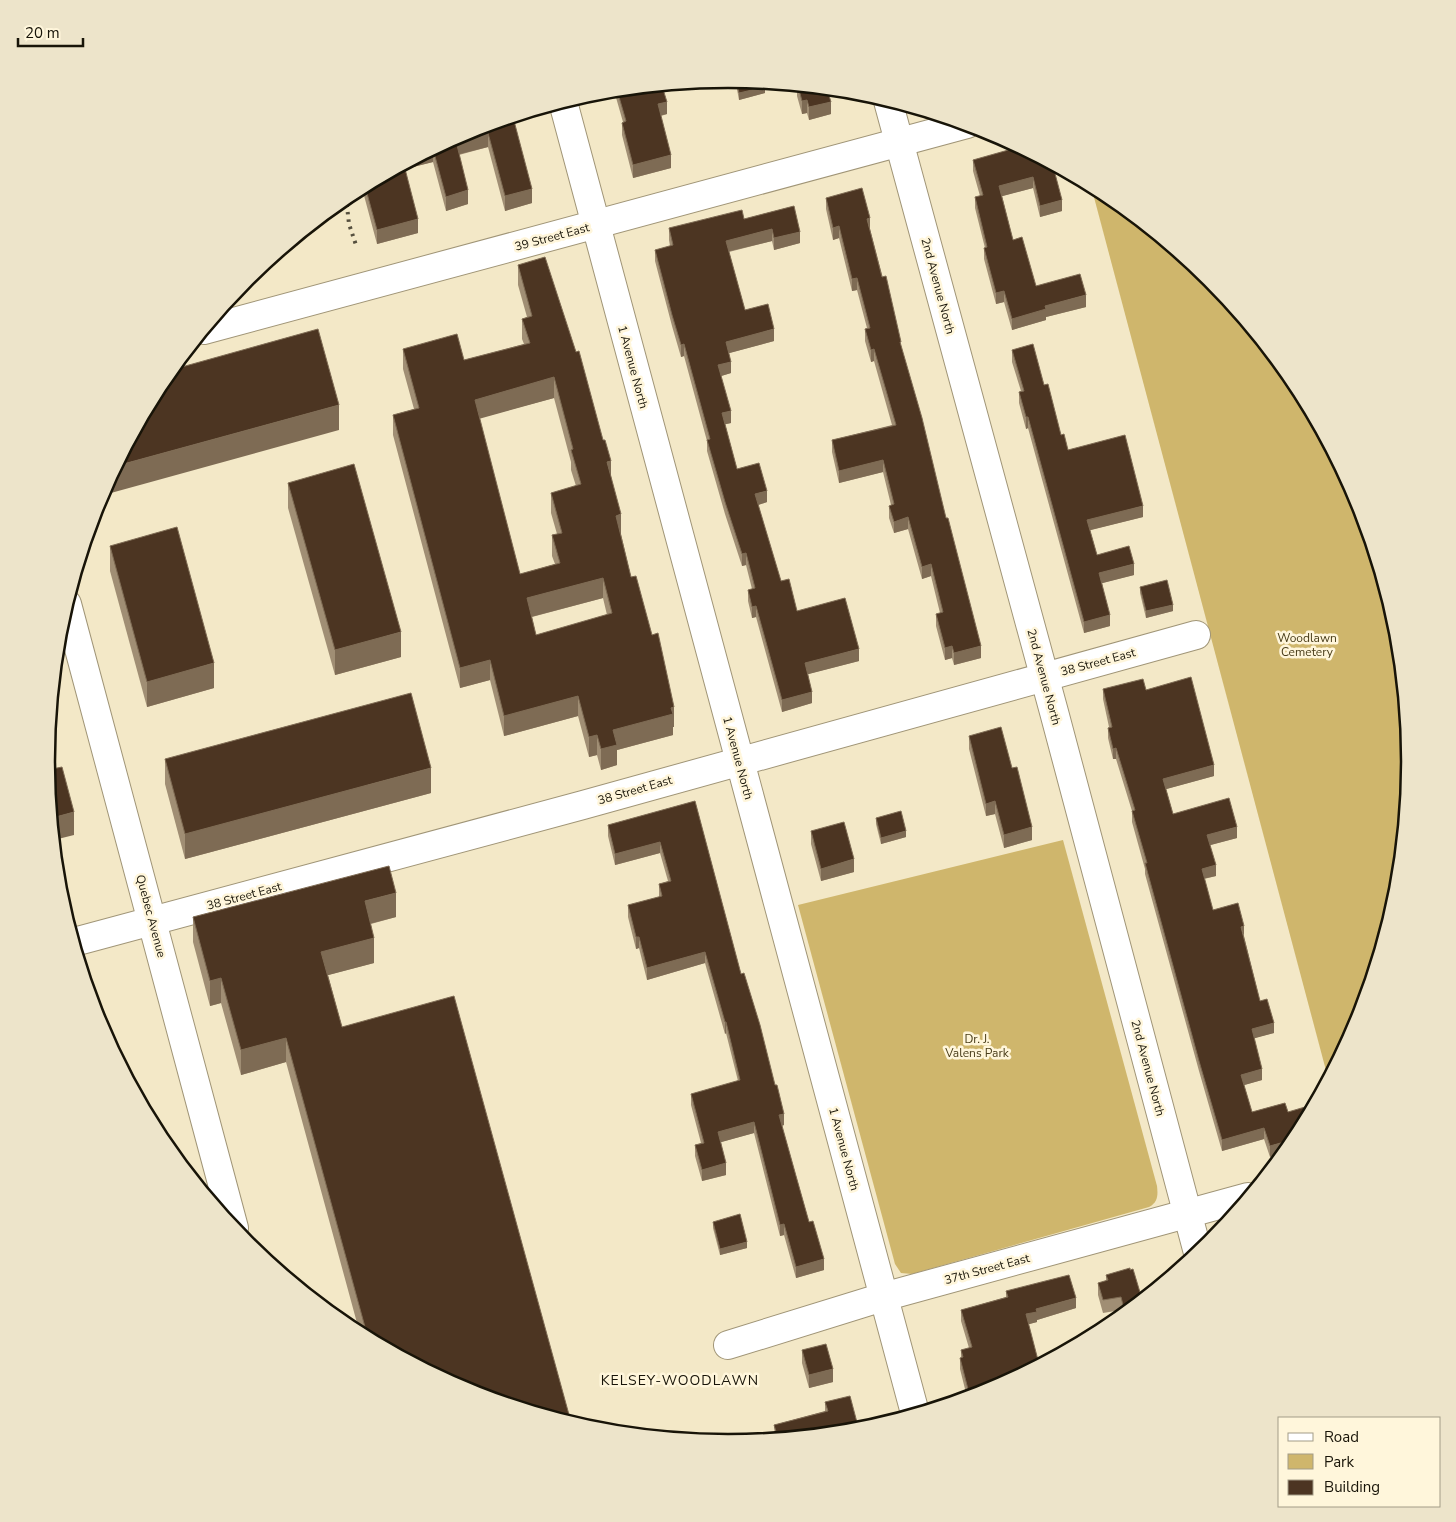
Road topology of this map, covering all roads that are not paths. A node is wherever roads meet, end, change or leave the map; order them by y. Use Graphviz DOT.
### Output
graph roads {
  1 [pos="890,108"];
  2 [pos="565,109"];
  3 [pos="954,128"];
  4 [pos="900,144"];
  5 [pos="595,225"];
  6 [pos="213,327"];
  7 [pos="70,620"];
  8 [pos="1196,635"];
  9 [pos="1044,677"];
  10 [pos="739,761"];
  11 [pos="152,921"];
  12 [pos="80,940"];
  13 [pos="1238,1201"];
  14 [pos="1187,1213"];
  15 [pos="230,1214"];
  16 [pos="1196,1245"];
  17 [pos="883,1297"];
  18 [pos="728,1345"];
  19 [pos="914,1407"];
  1 -- 4 [label="street, 2nd Avenue North"];
  2 -- 5 [label="street, 1 Avenue North"];
  3 -- 4 [label="street, 39 Street East"];
  4 -- 5 [label="street, 39 Street East"];
  4 -- 9 [label="street, 2nd Avenue North"];
  5 -- 6 [label="street, 39 Street East"];
  5 -- 10 [label="street, 1 Avenue North"];
  7 -- 11 [label="street, Quebec Avenue"];
  8 -- 9 [label="street, 38 Street East"];
  9 -- 10 [label="street, 38 Street East"];
  9 -- 14 [label="street, 2nd Avenue North"];
  10 -- 11 [label="street, 38 Street East"];
  10 -- 17 [label="street, 1 Avenue North"];
  11 -- 12 [label="street, 38 Street East"];
  11 -- 15 [label="street, Quebec Avenue"];
  13 -- 14 [label="street, 37th Street East"];
  14 -- 16 [label="street, 2nd Avenue North"];
  14 -- 17 [label="street, 37th Street East"];
  17 -- 18 [label="street, 37th Street East"];
  17 -- 19 [label="street, 1 Avenue North"];
}
